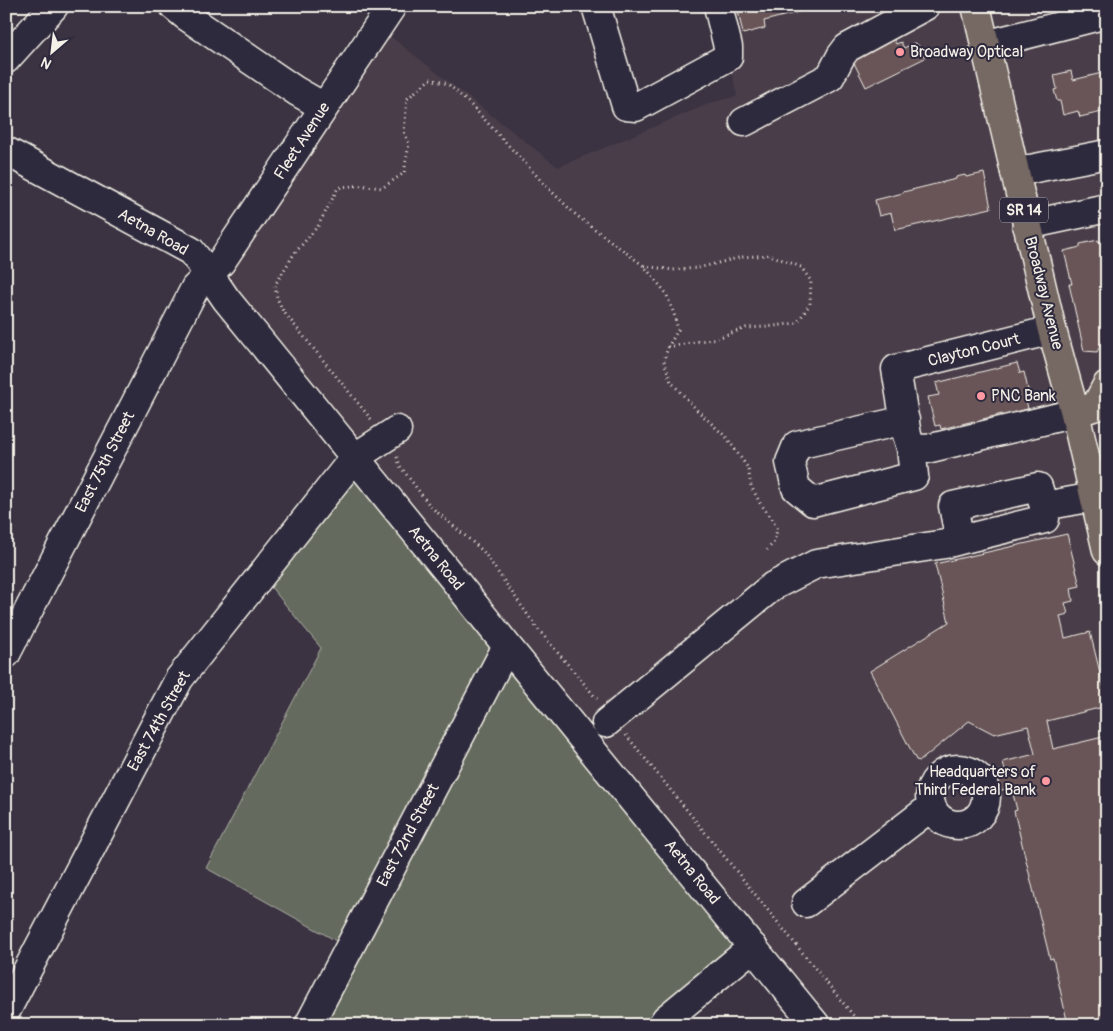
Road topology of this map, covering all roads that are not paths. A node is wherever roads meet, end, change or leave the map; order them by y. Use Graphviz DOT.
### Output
graph roads {
  1 [pos="54,6"];
  2 [pos="174,6"];
  3 [pos="392,6"];
  4 [pos="596,6"];
  5 [pos="718,6"];
  6 [pos="926,6"];
  7 [pos="976,6"];
  8 [pos="1107,14"];
  9 [pos="985,45"];
  10 [pos="6,59"];
  11 [pos="324,107"];
  12 [pos="744,122"];
  13 [pos="6,151"];
  14 [pos="1107,154"];
  15 [pos="1015,172"];
  16 [pos="1107,208"];
  17 [pos="1027,226"];
  18 [pos="209,274"];
  19 [pos="1052,330"];
  20 [pos="1107,386"];
  21 [pos="1075,413"];
  22 [pos="904,420"];
  23 [pos="397,430"];
  24 [pos="911,448"];
  25 [pos="354,458"];
  26 [pos="1094,497"];
  27 [pos="1107,551"];
  28 [pos="507,646"];
  29 [pos="6,654"];
  30 [pos="616,729"];
  31 [pos="931,807"];
  32 [pos="806,904"];
  33 [pos="753,947"];
  34 [pos="6,1011"];
  35 [pos="309,1025"];
  36 [pos="662,1025"];
  37 [pos="816,1025"];
  1 -- 10 [label="street"];
  2 -- 11 [label="street"];
  3 -- 11 [label="street, Fleet Avenue"];
  4 -- 5 [label="street"];
  6 -- 12 [label="street"];
  7 -- 9 [label="main road, Broadway Avenue / SR 14"];
  8 -- 9 [label="street"];
  9 -- 15 [label="main road, Broadway Avenue / SR 14"];
  11 -- 18 [label="street, Fleet Avenue"];
  13 -- 18 [label="street, Aetna Road"];
  14 -- 15 [label="street"];
  15 -- 17 [label="main road, Broadway Avenue / SR 14"];
  16 -- 17 [label="street"];
  17 -- 19 [label="main road, Broadway Avenue / SR 14"];
  18 -- 25 [label="street, Aetna Road"];
  18 -- 29 [label="street, East 75th Street"];
  19 -- 21 [label="main road, Broadway Avenue / SR 14"];
  19 -- 22 [label="street, Clayton Court"];
  20 -- 21 [label="main road"];
  21 -- 24 [label="street"];
  21 -- 26 [label="main road, Broadway Avenue / SR 14"];
  22 -- 24 [label="street"];
  22 -- 24 [label="street"];
  23 -- 25 [label="street, East 74th Street"];
  25 -- 28 [label="street, Aetna Road"];
  25 -- 34 [label="street, East 74th Street"];
  26 -- 27 [label="main road, Broadway Avenue / SR 14"];
  26 -- 30 [label="street"];
  28 -- 33 [label="street, Aetna Road"];
  28 -- 35 [label="street, East 72nd Street"];
  31 -- 32 [label="street"];
  33 -- 36 [label="street"];
  33 -- 37 [label="street, Aetna Road"];
}
